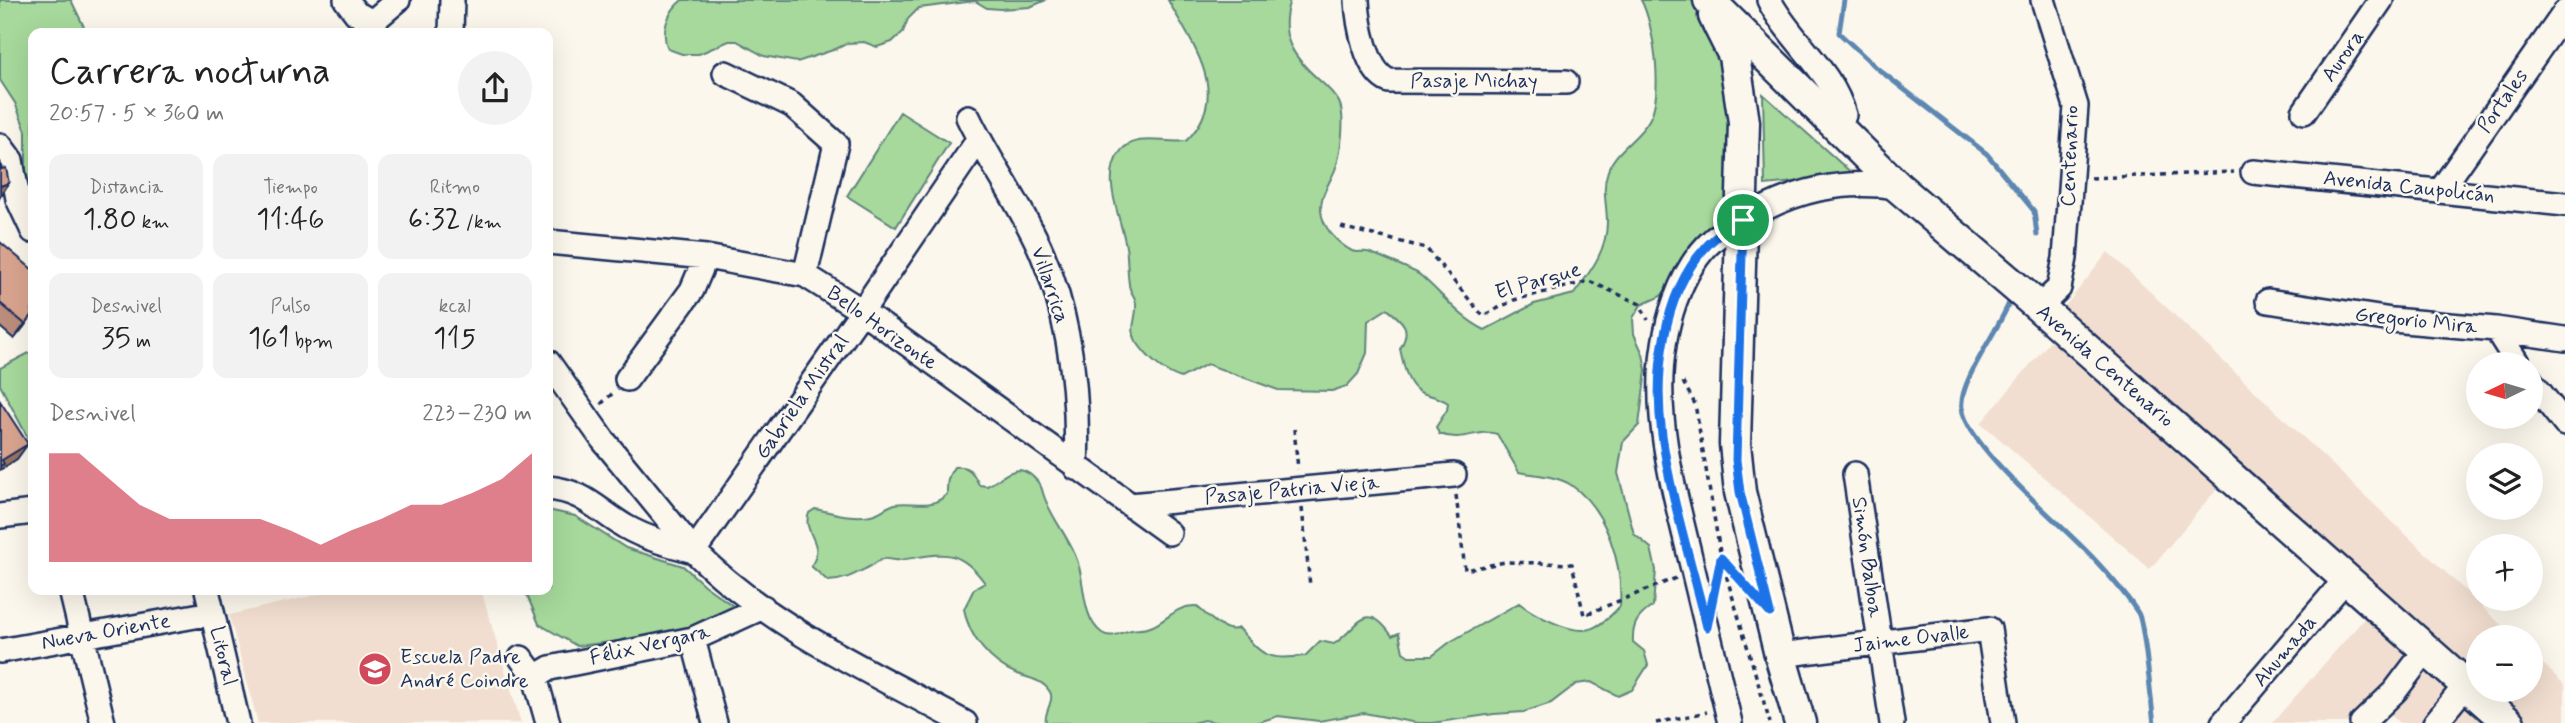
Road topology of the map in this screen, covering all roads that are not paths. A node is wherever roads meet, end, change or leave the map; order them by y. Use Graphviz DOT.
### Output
graph roads {
  1 [pos="346,0"];
  2 [pos="398,0"];
  3 [pos="452,0"];
  4 [pos="1357,0"];
  5 [pos="1708,0"];
  6 [pos="1769,0"];
  7 [pos="2043,0"];
  8 [pos="2381,0"];
  9 [pos="2565,12"];
  10 [pos="368,28"];
  11 [pos="451,28"];
  12 [pos="725,73"];
  13 [pos="1566,82"];
  14 [pos="2304,112"];
  15 [pos="968,117"];
  16 [pos="1838,127"];
  17 [pos="979,139"];
  18 [pos="0,145"];
  19 [pos="2253,172"];
  20 [pos="1898,187"];
  21 [pos="2441,190"];
  22 [pos="2565,204"];
  23 [pos="28,220"];
  24 [pos="1743,220"];
  25 [pos="553,242"];
  26 [pos="706,257"];
  27 [pos="805,275"];
  28 [pos="2267,301"];
  29 [pos="2039,307"];
  30 [pos="862,311"];
  31 [pos="2496,329"];
  32 [pos="2565,339"];
  33 [pos="2510,352"];
  34 [pos="553,369"];
  35 [pos="627,379"];
  36 [pos="2543,396"];
  37 [pos="2565,424"];
  38 [pos="1076,468"];
  39 [pos="1855,474"];
  40 [pos="1454,475"];
  41 [pos="553,489"];
  42 [pos="1130,505"];
  43 [pos="28,513"];
  44 [pos="0,516"];
  45 [pos="1169,533"];
  46 [pos="694,551"];
  47 [pos="2346,579"];
  48 [pos="72,595"];
  49 [pos="208,595"];
  50 [pos="763,607"];
  51 [pos="212,613"];
  52 [pos="82,637"];
  53 [pos="693,639"];
  54 [pos="1879,643"];
  55 [pos="2426,650"];
  56 [pos="0,651"];
  57 [pos="1780,655"];
  58 [pos="521,658"];
  59 [pos="535,677"];
  60 [pos="2466,685"];
  61 [pos="2485,702"];
  62 [pos="1728,716"];
  63 [pos="103,723"];
  64 [pos="238,723"];
  65 [pos="548,723"];
  66 [pos="715,723"];
  67 [pos="965,723"];
  68 [pos="1800,723"];
  69 [pos="1892,723"];
  70 [pos="2003,723"];
  71 [pos="2223,723"];
  72 [pos="2362,723"];
  73 [pos="2435,723"];
  74 [pos="2509,723"];
  1 -- 10 [label="street"];
  2 -- 10 [label="street"];
  3 -- 11 [label="street"];
  4 -- 13 [label="street, Pasaje Michay"];
  5 -- 16 [label="main road, Avenida Centenario"];
  5 -- 24 [label="main road"];
  6 -- 16 [label="street"];
  7 -- 29 [label="street, Centenario"];
  8 -- 14 [label="street, Aurora"];
  9 -- 21 [label="street, Portales"];
  12 -- 27 [label="street"];
  15 -- 17 [label="street, Villarrica"];
  16 -- 20 [label="main road, Avenida Centenario"];
  17 -- 30 [label="street, Gabriela Mistral"];
  17 -- 38 [label="street, Villarrica"];
  18 -- 23 [label="street"];
  19 -- 21 [label="street, Avenida Caupolicán"];
  20 -- 24 [label="street"];
  20 -- 29 [label="main road, Avenida Centenario"];
  21 -- 22 [label="street, Avenida Caupolicán"];
  24 -- 57 [label="main road"];
  24 -- 62 [label="street"];
  25 -- 26 [label="street, Bello Horizonte"];
  26 -- 27 [label="street, Bello Horizonte"];
  26 -- 35 [label="street"];
  27 -- 30 [label="street, Bello Horizonte"];
  28 -- 31 [label="street, Gregorio Mira"];
  29 -- 47 [label="main road, Avenida Centenario"];
  30 -- 38 [label="street, Bello Horizonte"];
  30 -- 46 [label="street, Gabriela Mistral"];
  31 -- 32 [label="street, Gregorio Mira"];
  31 -- 33 [label="street"];
  34 -- 46 [label="street"];
  36 -- 37 [label="street"];
  38 -- 42 [label="street, Bello Horizonte"];
  39 -- 54 [label="street, Simón Balboa"];
  40 -- 42 [label="street, Pasaje Patria Vieja"];
  41 -- 46 [label="street"];
  42 -- 45 [label="street, Bello Horizonte"];
  43 -- 44 [label="street"];
  46 -- 50 [label="street"];
  47 -- 55 [label="main road, Avenida Centenario"];
  47 -- 71 [label="street, Ahumada"];
  48 -- 52 [label="street"];
  49 -- 51 [label="street, Litoral"];
  50 -- 53 [label="street, Félix Vergara"];
  50 -- 67 [label="street"];
  51 -- 52 [label="street, Nueva Oriente"];
  51 -- 64 [label="street, Litoral"];
  52 -- 56 [label="street, Nueva Oriente"];
  52 -- 63 [label="street"];
  53 -- 59 [label="street, Félix Vergara"];
  53 -- 66 [label="street"];
  54 -- 57 [label="street, Jaime Ovalle"];
  54 -- 69 [label="street, Simón Balboa"];
  54 -- 70 [label="street, Jaime Ovalle"];
  55 -- 60 [label="main road, Avenida Centenario"];
  55 -- 72 [label="street"];
  57 -- 68 [label="main road"];
  58 -- 59 [label="street"];
  59 -- 65 [label="street"];
  60 -- 73 [label="street"];
  61 -- 74 [label="main road, Avenida Centenario"];
}
